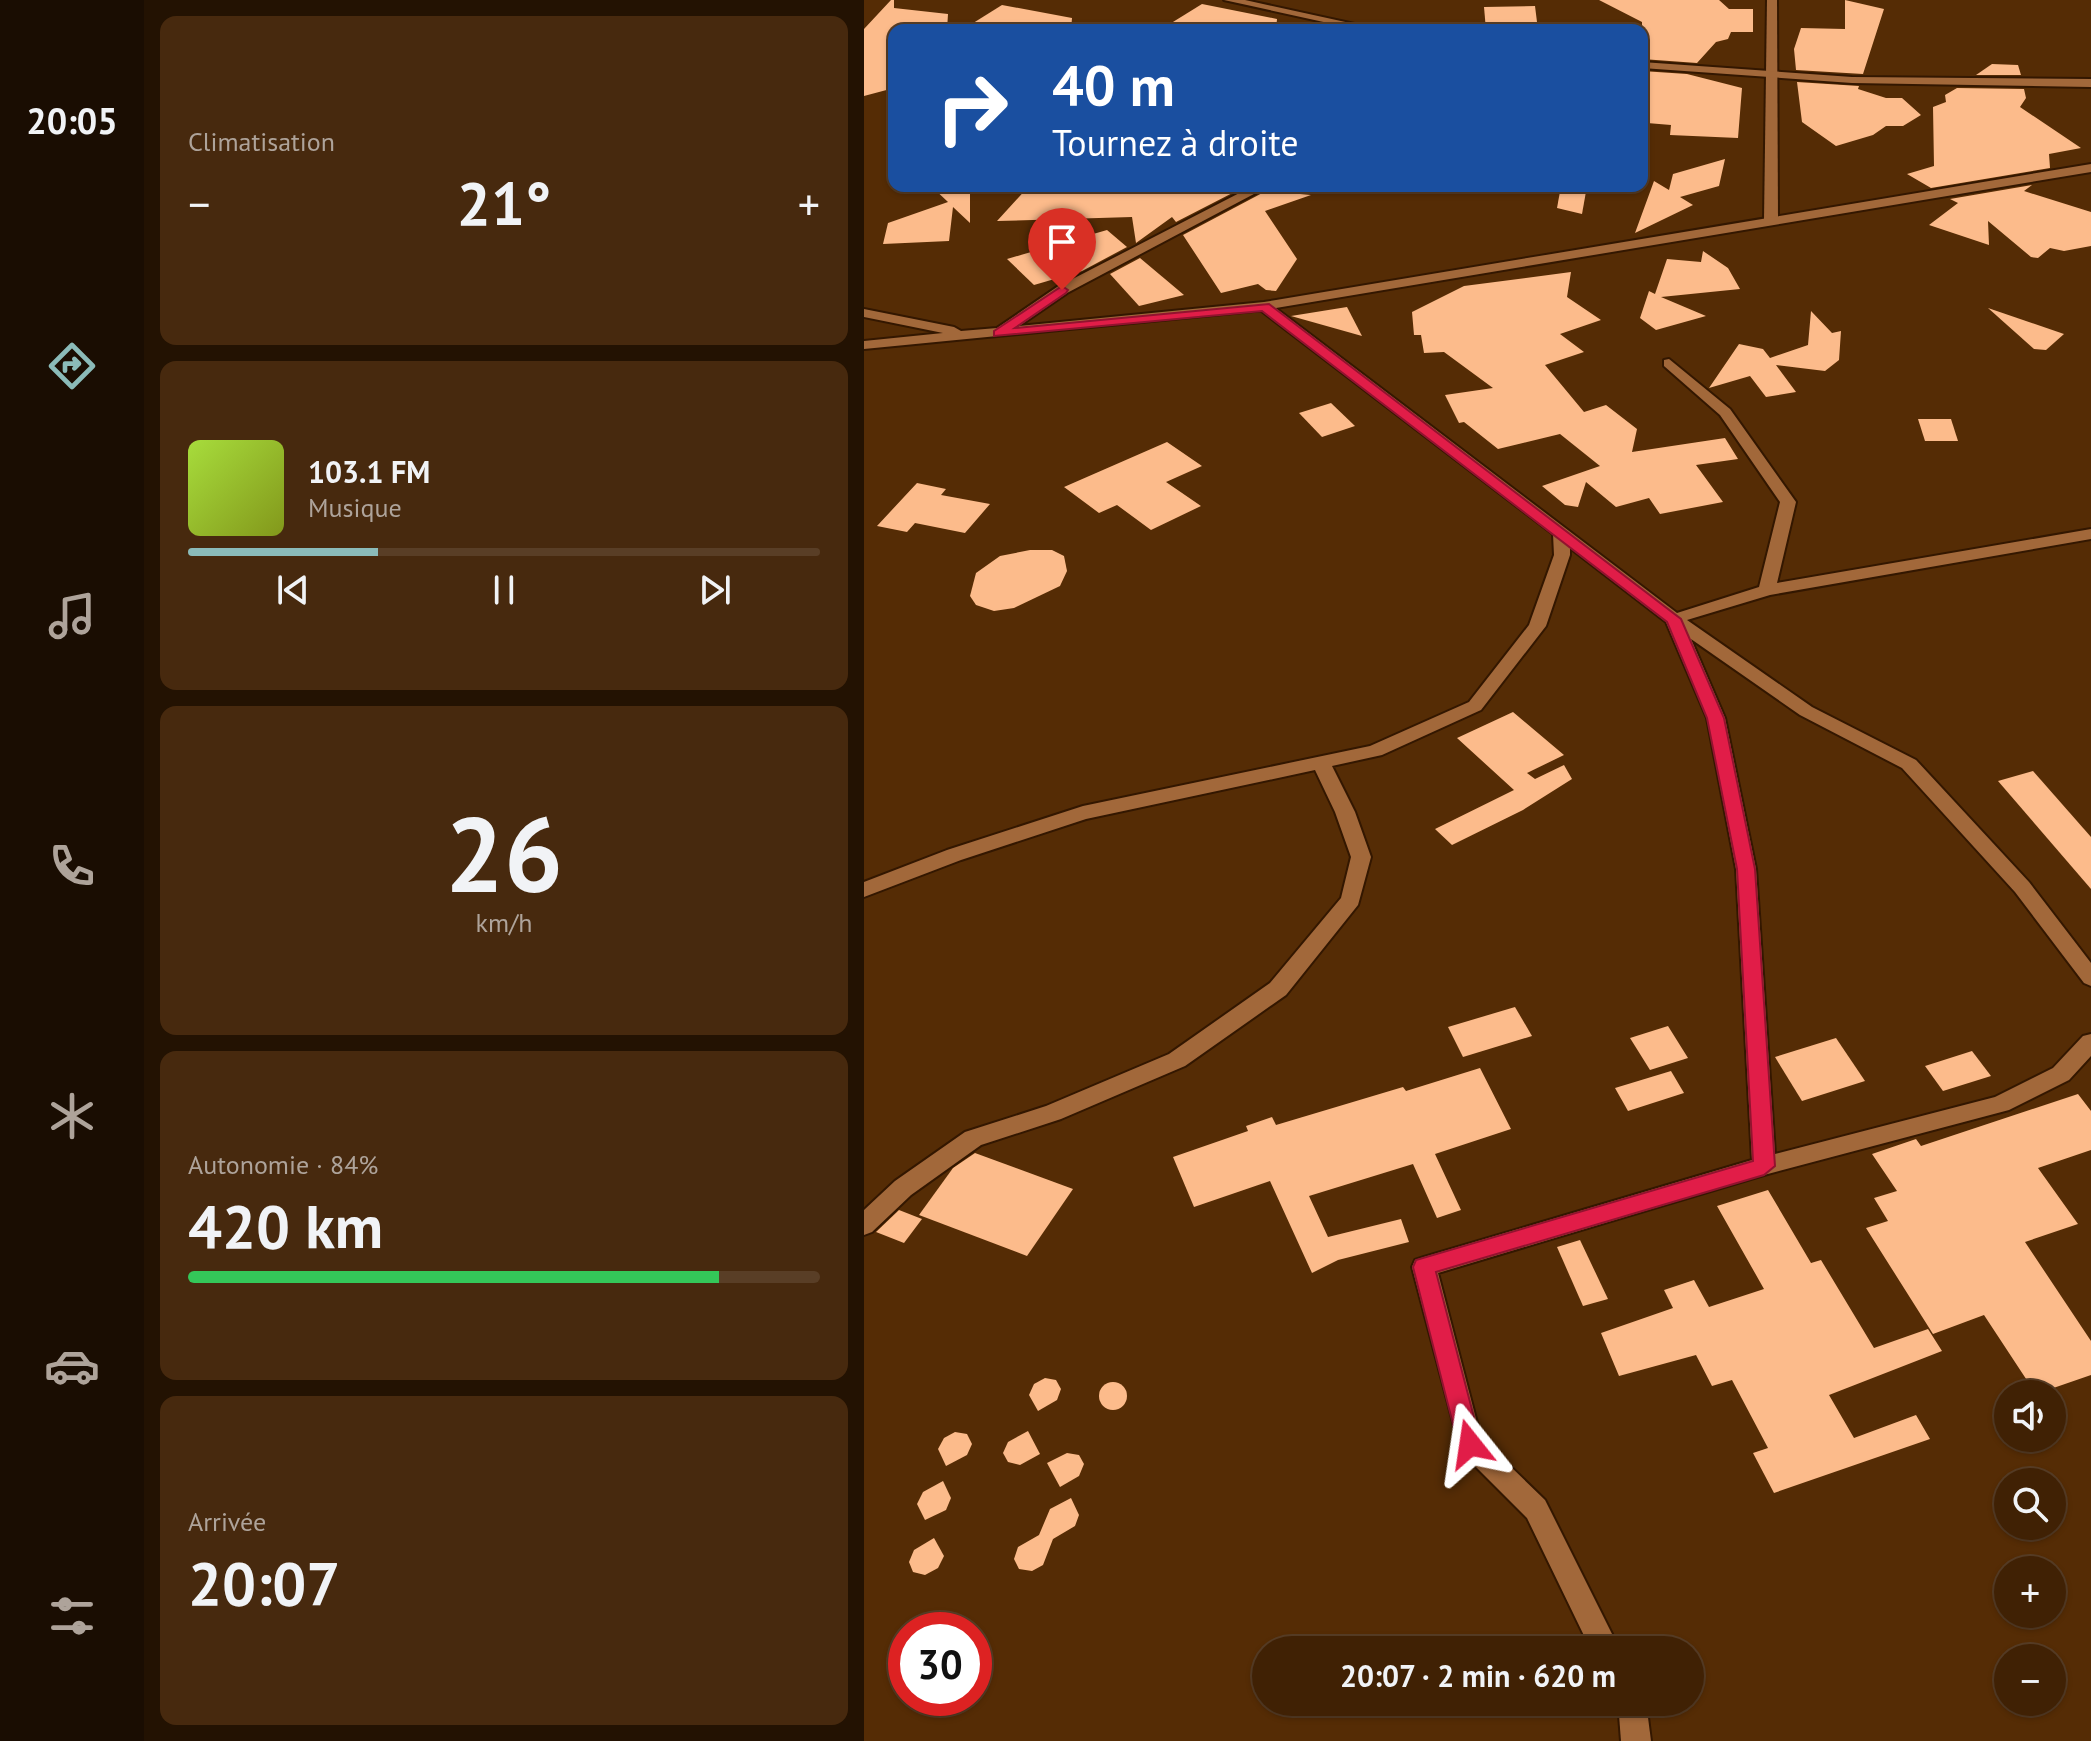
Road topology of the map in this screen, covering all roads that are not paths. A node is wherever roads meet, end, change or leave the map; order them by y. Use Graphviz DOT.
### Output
graph roads {
  1 [pos="1229,0"];
  2 [pos="1772,0"];
  3 [pos="1347,24"];
  4 [pos="1648,65"];
  5 [pos="1773,74"];
  6 [pos="2091,83"];
  7 [pos="2091,168"];
  8 [pos="1251,192"];
  9 [pos="1771,220"];
  10 [pos="1264,306"];
  11 [pos="864,313"];
  12 [pos="998,333"];
  13 [pos="974,335"];
  14 [pos="864,345"];
  15 [pos="1669,363"];
  16 [pos="1561,532"];
  17 [pos="2091,534"];
  18 [pos="1767,590"];
  19 [pos="1674,619"];
  20 [pos="1320,762"];
  21 [pos="864,890"];
  22 [pos="2091,978"];
  23 [pos="2091,1042"];
  24 [pos="1764,1166"];
  25 [pos="864,1225"];
  26 [pos="1599,1636"];
  27 [pos="1633,1716"];
  28 [pos="1636,1741"];
  1 -- 3 [label="street"];
  2 -- 5 [label="street"];
  4 -- 5 [label="street"];
  5 -- 6 [label="street"];
  5 -- 9 [label="street"];
  7 -- 9 [label="street"];
  8 -- 12 [label="street"];
  9 -- 10 [label="street"];
  10 -- 12 [label="street"];
  10 -- 16 [label="street"];
  11 -- 13 [label="street"];
  12 -- 13 [label="street"];
  13 -- 14 [label="street"];
  15 -- 18 [label="street"];
  16 -- 19 [label="street"];
  16 -- 20 [label="street"];
  17 -- 18 [label="street"];
  18 -- 19 [label="street"];
  19 -- 22 [label="street"];
  19 -- 24 [label="street"];
  20 -- 21 [label="street"];
  20 -- 25 [label="street"];
  23 -- 24 [label="street"];
  24 -- 26 [label="street"];
  27 -- 28 [label="street"];
}
